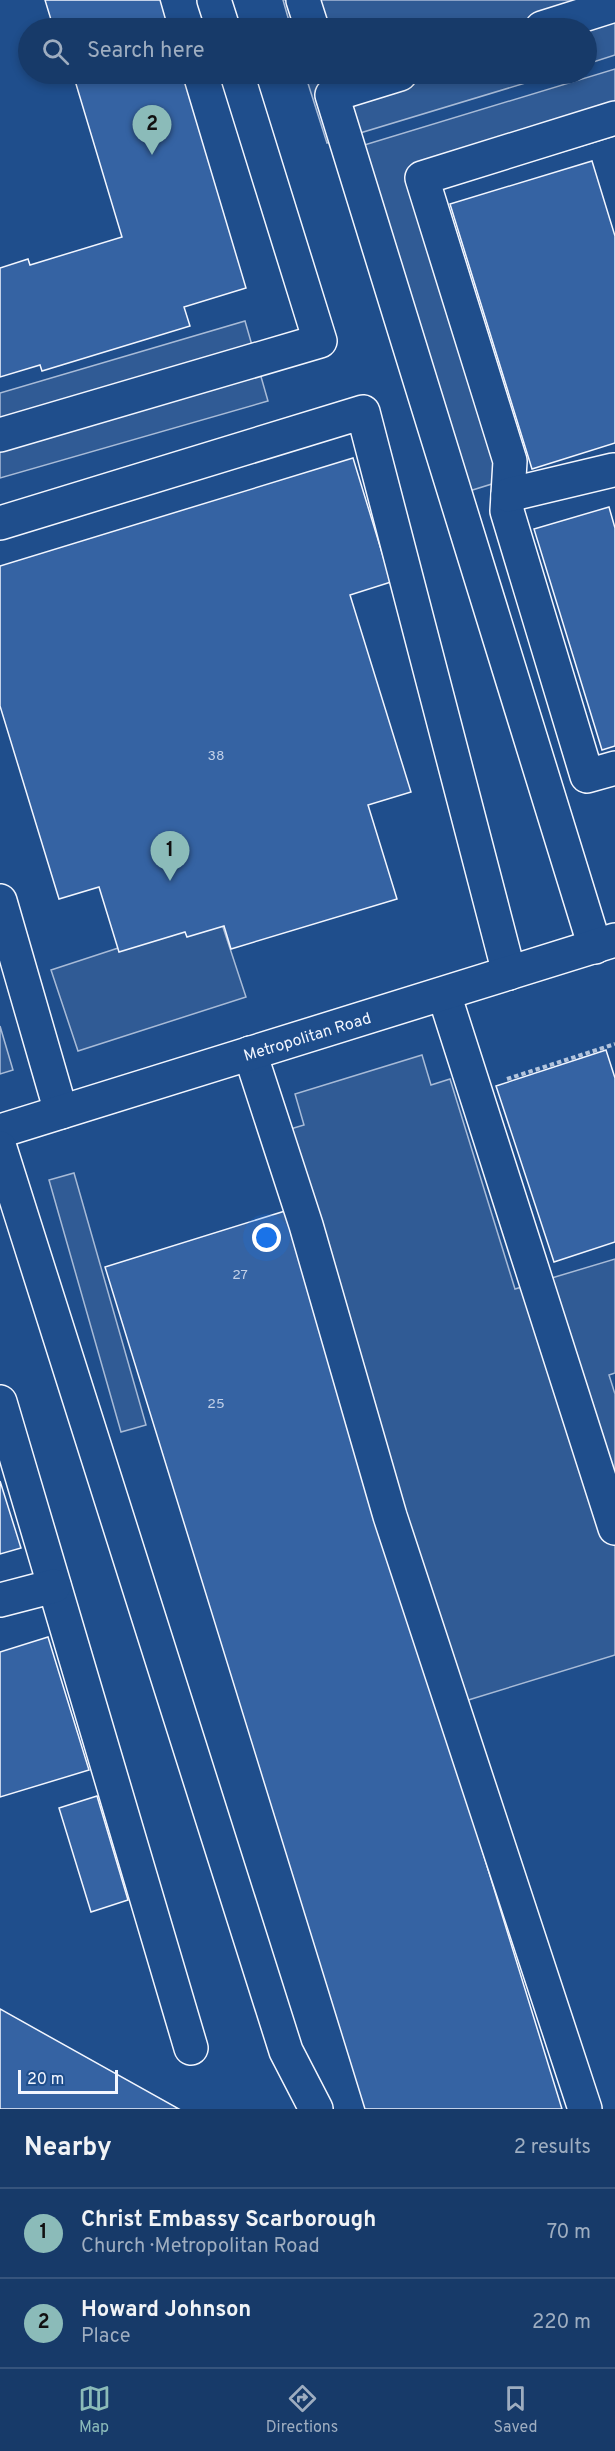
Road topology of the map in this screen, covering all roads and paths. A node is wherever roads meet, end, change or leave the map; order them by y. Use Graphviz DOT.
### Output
graph roads {
  1 [pos="214,0"];
  2 [pos="303,0"];
  3 [pos="615,5"];
  4 [pos="573,9"];
  5 [pos="220,18"];
  6 [pos="309,18"];
  7 [pos="558,18"];
  8 [pos="240,84"];
  9 [pos="329,84"];
  10 [pos="613,126"];
  11 [pos="0,435"];
  12 [pos="614,472"];
  13 [pos="508,495"];
  14 [pos="0,523"];
  15 [pos="615,768"];
  16 [pos="0,901"];
  17 [pos="605,944"];
  18 [pos="509,974"];
  19 [pos="444,994"];
  20 [pos="615,1044"];
  21 [pos="250,1053"];
  22 [pos="474,1089"];
  23 [pos="62,1112"];
  24 [pos="0,1131"];
  25 [pos="0,1148"];
  26 [pos="0,1402"];
  27 [pos="615,1528"];
  28 [pos="54,1586"];
  29 [pos="0,1600"];
  30 [pos="191,2048"];
  31 [pos="316,2109"];
  32 [pos="585,2109"];
  1 -- 5 [label="street"];
  2 -- 6 [label="street"];
  3 -- 4 [label="street"];
  4 -- 7 [label="street"];
  8 -- 11 [label="street"];
  9 -- 17 [label="street"];
  10 -- 13 [label="street"];
  12 -- 13 [label="street"];
  13 -- 15 [label="street"];
  14 -- 18 [label="street"];
  16 -- 23 [label="street"];
  17 -- 18 [label="street, Metropolitan Road"];
  18 -- 19 [label="street, Metropolitan Road"];
  19 -- 21 [label="street, Metropolitan Road"];
  19 -- 22 [label="street"];
  20 -- 22 [label="path"];
  21 -- 23 [label="street, Metropolitan Road"];
  21 -- 32 [label="street"];
  22 -- 27 [label="street"];
  23 -- 24 [label="street, Metropolitan Road"];
  25 -- 31 [label="street"];
  26 -- 28 [label="street"];
  28 -- 29 [label="street"];
  28 -- 30 [label="street"];
}
